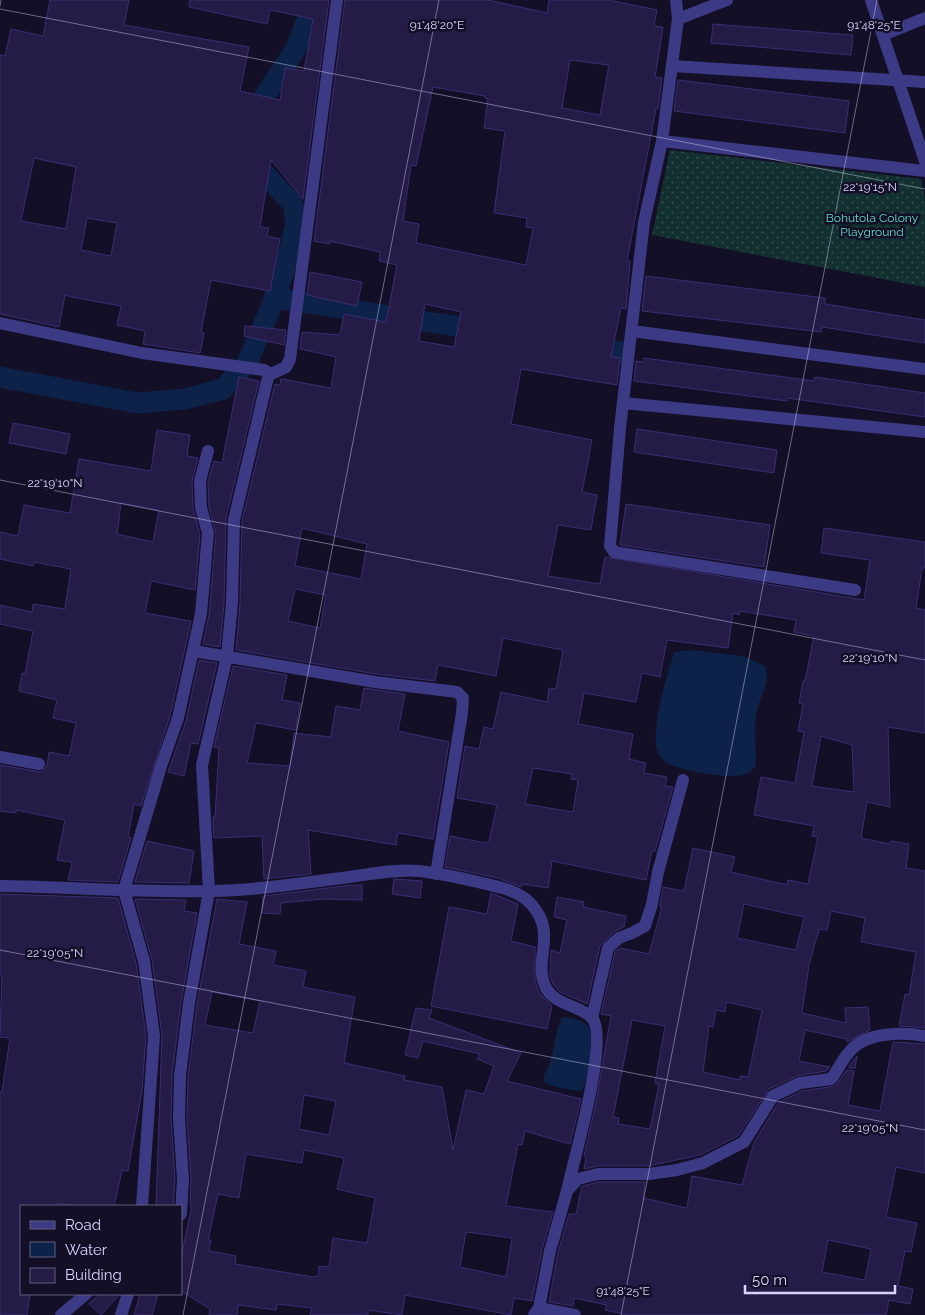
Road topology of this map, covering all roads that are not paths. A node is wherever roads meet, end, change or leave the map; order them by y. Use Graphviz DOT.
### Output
graph roads {
  1 [pos="337,0"];
  2 [pos="676,0"];
  3 [pos="727,0"];
  4 [pos="871,0"];
  5 [pos="925,18"];
  6 [pos="678,19"];
  7 [pos="883,35"];
  8 [pos="672,66"];
  9 [pos="899,81"];
  10 [pos="925,82"];
  11 [pos="662,141"];
  12 [pos="925,161"];
  13 [pos="925,171"];
  14 [pos="0,323"];
  15 [pos="632,331"];
  16 [pos="925,368"];
  17 [pos="266,372"];
  18 [pos="623,403"];
  19 [pos="925,432"];
  20 [pos="208,451"];
  21 [pos="856,590"];
  22 [pos="194,651"];
  23 [pos="227,656"];
  24 [pos="0,757"];
  25 [pos="39,764"];
  26 [pos="683,780"];
  27 [pos="436,874"];
  28 [pos="0,886"];
  29 [pos="124,890"];
  30 [pos="209,891"];
  31 [pos="592,1018"];
  32 [pos="925,1036"];
  33 [pos="567,1191"];
  34 [pos="142,1205"];
  35 [pos="182,1205"];
  36 [pos="85,1295"];
  37 [pos="128,1295"];
  38 [pos="536,1311"];
  39 [pos="61,1315"];
  40 [pos="121,1315"];
  41 [pos="575,1315"];
  1 -- 17 [label="street"];
  2 -- 6 [label="street"];
  3 -- 6 [label="street"];
  4 -- 7 [label="street"];
  5 -- 7 [label="street"];
  6 -- 8 [label="street"];
  7 -- 9 [label="street"];
  8 -- 9 [label="street"];
  8 -- 11 [label="street"];
  9 -- 10 [label="street"];
  9 -- 12 [label="street"];
  11 -- 13 [label="street"];
  11 -- 15 [label="street"];
  14 -- 17 [label="street"];
  15 -- 16 [label="street"];
  15 -- 18 [label="street"];
  17 -- 23 [label="street"];
  18 -- 19 [label="street"];
  18 -- 21 [label="street"];
  20 -- 22 [label="street"];
  22 -- 23 [label="street"];
  22 -- 29 [label="street"];
  23 -- 27 [label="street"];
  23 -- 30 [label="street"];
  24 -- 25 [label="street"];
  26 -- 31 [label="street"];
  27 -- 30 [label="street"];
  27 -- 31 [label="street"];
  28 -- 29 [label="street"];
  29 -- 30 [label="street"];
  29 -- 34 [label="street"];
  30 -- 35 [label="street"];
  31 -- 33 [label="street"];
  32 -- 33 [label="street"];
  33 -- 38 [label="street"];
  36 -- 39 [label="street"];
  37 -- 40 [label="street"];
  38 -- 41 [label="street"];
}
